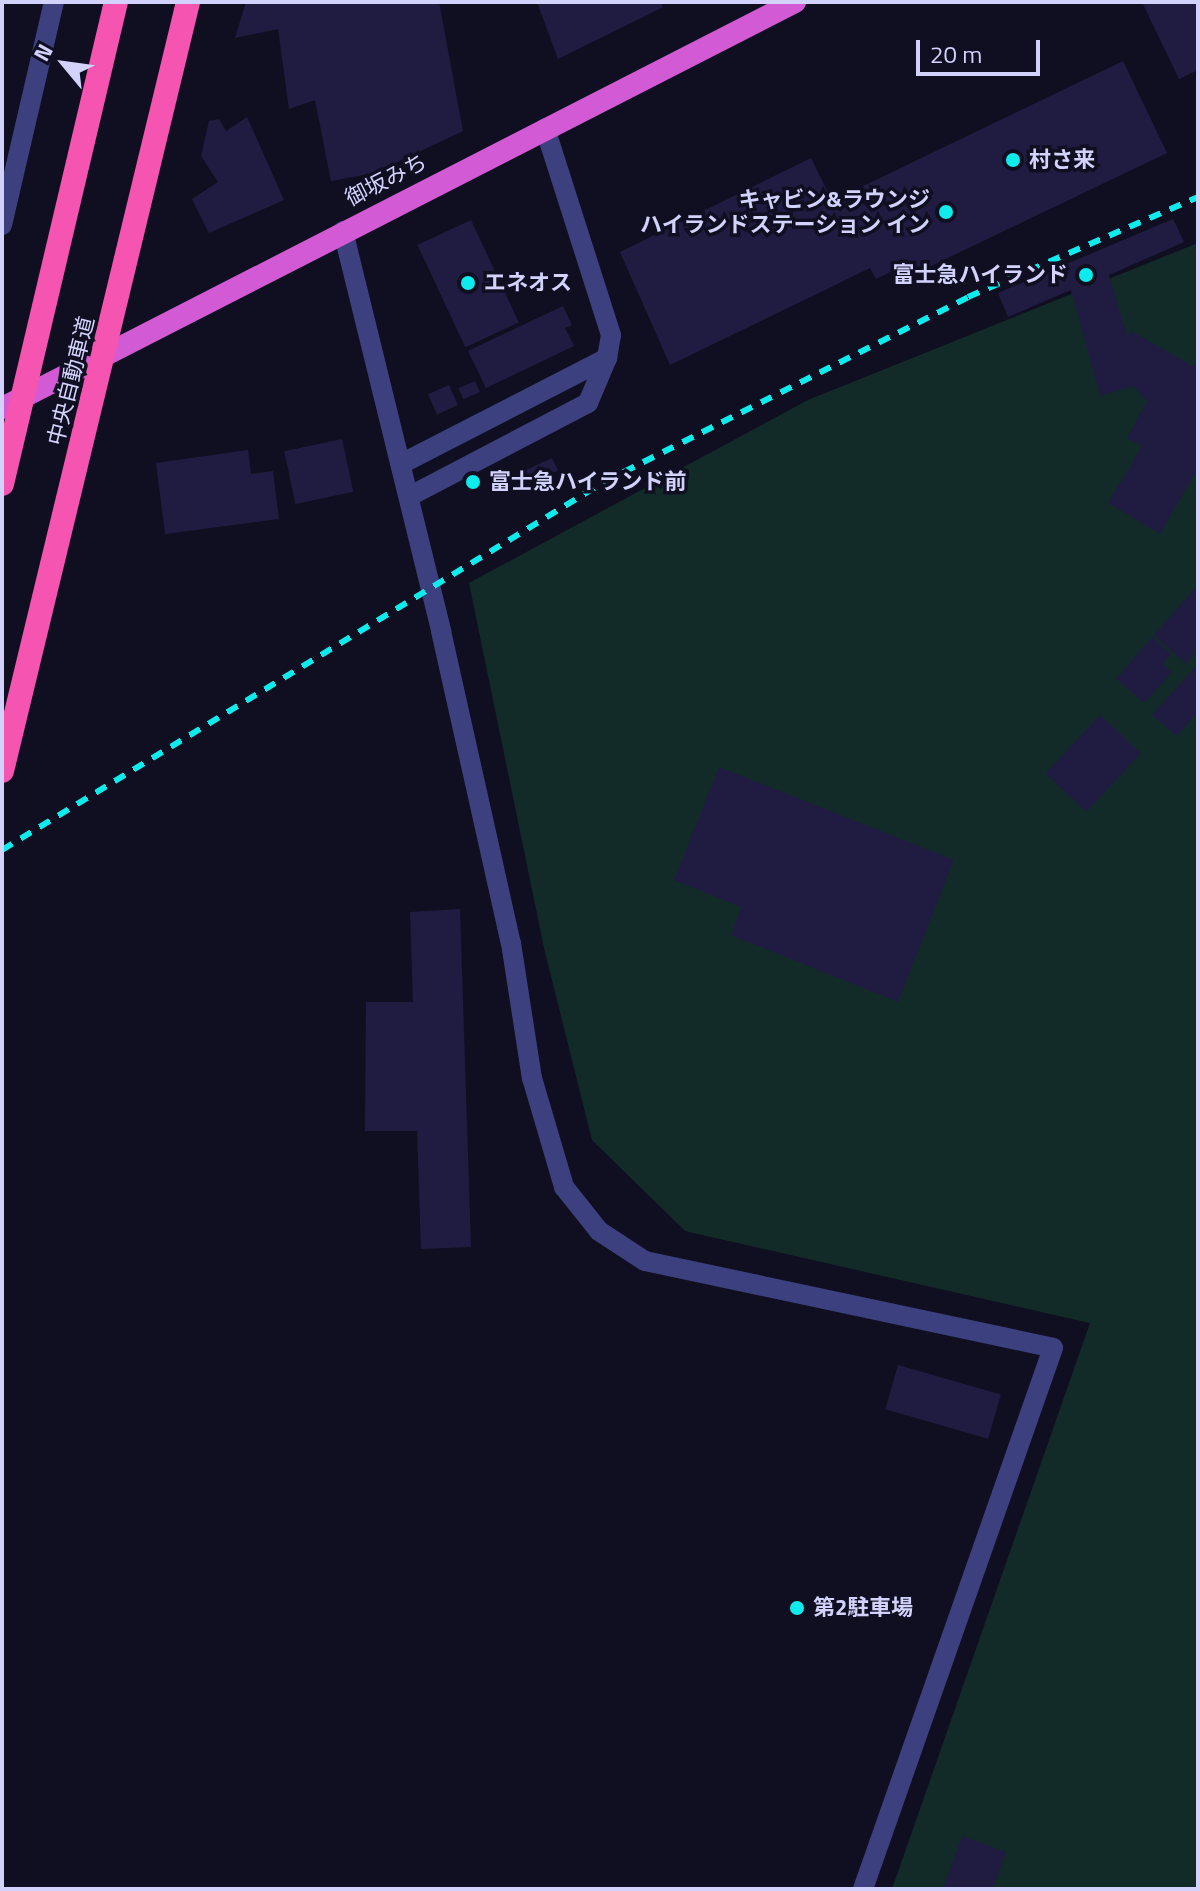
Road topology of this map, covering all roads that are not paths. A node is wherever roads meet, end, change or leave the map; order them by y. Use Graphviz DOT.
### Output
graph roads {
  1 [pos="54,2"];
  2 [pos="116,2"];
  3 [pos="188,2"];
  4 [pos="795,2"];
  5 [pos="545,128"];
  6 [pos="2,225"];
  7 [pos="343,231"];
  8 [pos="607,358"];
  9 [pos="2,408"];
  10 [pos="401,464"];
  11 [pos="2,484"];
  12 [pos="410,496"];
  13 [pos="2,771"];
  14 [pos="863,1889"];
  1 -- 6 [label="street"];
  2 -- 11 [label="highway, 中央自動車道, bridge"];
  3 -- 13 [label="highway, 中央自動車道, bridge"];
  4 -- 5 [label="highway, 御坂みち"];
  5 -- 7 [label="highway, 御坂みち"];
  5 -- 8 [label="street"];
  7 -- 9 [label="highway, 御坂みち"];
  7 -- 10 [label="street"];
  8 -- 10 [label="street"];
  8 -- 12 [label="street"];
  10 -- 12 [label="street"];
  12 -- 14 [label="street"];
}
